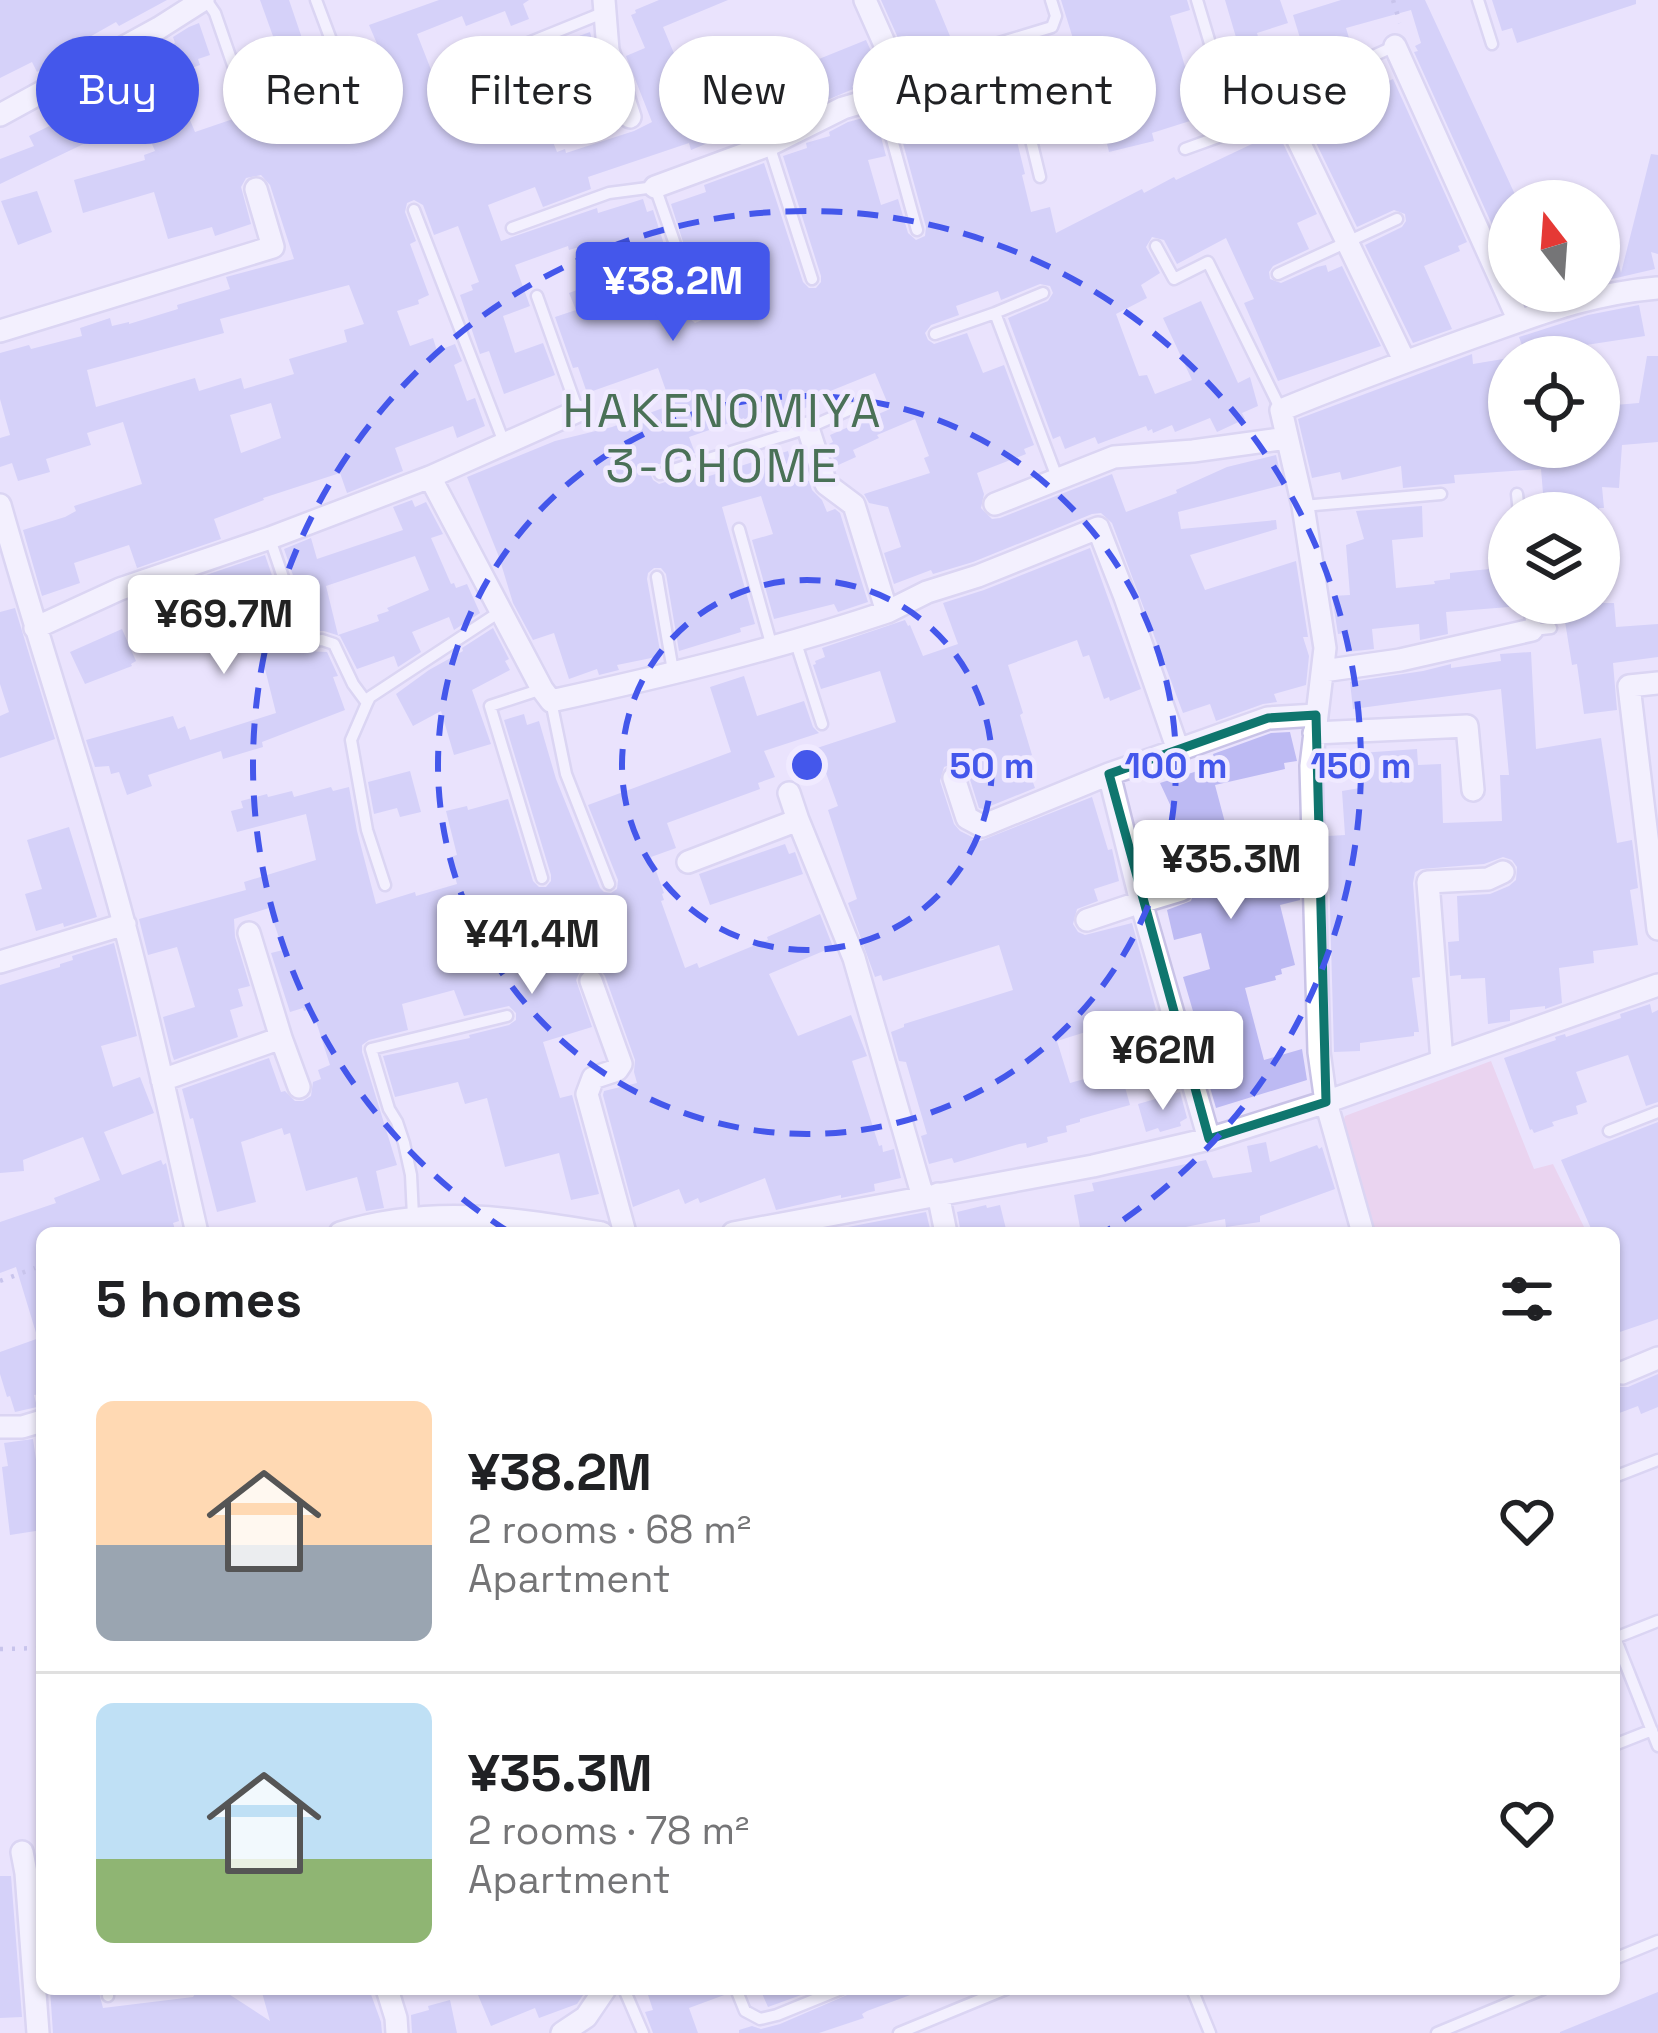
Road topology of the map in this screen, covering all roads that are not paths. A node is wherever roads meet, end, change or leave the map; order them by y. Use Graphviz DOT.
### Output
graph roads {
  1 [pos="316,0"];
  2 [pos="865,0"];
  3 [pos="1052,0"];
  4 [pos="1197,0"];
  5 [pos="1478,0"];
  6 [pos="198,1"];
  7 [pos="604,6"];
  8 [pos="223,36"];
  9 [pos="330,36"];
  10 [pos="542,36"];
  11 [pos="607,36"];
  12 [pos="881,36"];
  13 [pos="1022,36"];
  14 [pos="1208,36"];
  15 [pos="1492,44"];
  16 [pos="1395,46"];
  17 [pos="1390,48"];
  18 [pos="853,105"];
  19 [pos="2,108"];
  20 [pos="893,144"];
  21 [pos="1032,144"];
  22 [pos="1199,144"];
  23 [pos="1299,144"];
  24 [pos="769,146"];
  25 [pos="1185,149"];
  26 [pos="1040,177"];
  27 [pos="655,187"];
  28 [pos="256,188"];
  29 [pos="414,210"];
  30 [pos="1397,219"];
  31 [pos="512,228"];
  32 [pos="917,230"];
  33 [pos="1346,244"];
  34 [pos="1156,246"];
  35 [pos="1278,274"];
  36 [pos="812,279"];
  37 [pos="1658,288"];
  38 [pos="1043,293"];
  39 [pos="537,296"];
  40 [pos="696,313"];
  41 [pos="995,314"];
  42 [pos="1519,321"];
  43 [pos="0,331"];
  44 [pos="935,334"];
  45 [pos="1405,362"];
  46 [pos="858,406"];
  47 [pos="1281,410"];
  48 [pos="578,411"];
  49 [pos="808,428"];
  50 [pos="1287,438"];
  51 [pos="505,445"];
  52 [pos="660,474"];
  53 [pos="430,477"];
  54 [pos="1058,479"];
  55 [pos="1441,494"];
  56 [pos="995,504"];
  57 [pos="0,506"];
  58 [pos="1303,506"];
  59 [pos="739,529"];
  60 [pos="270,538"];
  61 [pos="657,578"];
  62 [pos="501,611"];
  63 [pos="887,612"];
  64 [pos="1539,624"];
  65 [pos="34,628"];
  66 [pos="1541,629"];
  67 [pos="796,643"];
  68 [pos="772,649"];
  69 [pos="1323,670"];
  70 [pos="674,675"];
  71 [pos="1658,683"];
  72 [pos="546,695"];
  73 [pos="367,703"];
  74 [pos="823,724"];
  75 [pos="1315,724"];
  76 [pos="1178,750"];
  77 [pos="1648,765"];
  78 [pos="1109,774"];
  79 [pos="954,778"];
  80 [pos="1473,790"];
  81 [pos="789,793"];
  82 [pos="798,820"];
  83 [pos="688,862"];
  84 [pos="1503,872"];
  85 [pos="542,878"];
  86 [pos="609,884"];
  87 [pos="385,885"];
  88 [pos="1181,890"];
  89 [pos="1141,902"];
  90 [pos="1087,920"];
  91 [pos="124,924"];
  92 [pos="1658,929"];
  93 [pos="250,933"];
  94 [pos="0,962"];
  95 [pos="591,980"];
  96 [pos="1658,985"];
  97 [pos="507,1016"];
  98 [pos="281,1038"];
  99 [pos="1442,1061"];
  100 [pos="162,1080"];
  101 [pos="299,1088"];
  102 [pos="1326,1102"];
  103 [pos="1658,1112"];
  104 [pos="1609,1131"];
  105 [pos="1209,1139"];
  106 [pos="930,1196"];
  107 [pos="413,1216"];
  108 [pos="196,1227"];
  109 [pos="360,1227"];
  110 [pos="565,1227"];
  111 [pos="623,1227"];
  112 [pos="765,1227"];
  113 [pos="943,1227"];
  114 [pos="1361,1227"];
  115 [pos="1658,1358"];
  116 [pos="1622,1373"];
  117 [pos="36,1423"];
  118 [pos="0,1427"];
  119 [pos="1658,1460"];
  120 [pos="1620,1476"];
  121 [pos="1658,1621"];
  122 [pos="1620,1635"];
  123 [pos="1620,1650"];
  124 [pos="1652,1730"];
  125 [pos="1620,1743"];
  126 [pos="1658,1746"];
  127 [pos="22,1852"];
  128 [pos="36,1929"];
  129 [pos="1658,1941"];
  130 [pos="1620,1957"];
  131 [pos="38,1995"];
  132 [pos="389,1995"];
  133 [pos="601,1995"];
  134 [pos="628,1995"];
  135 [pos="738,1995"];
  136 [pos="826,1995"];
  137 [pos="991,1995"];
  138 [pos="1194,1995"];
  139 [pos="1528,1995"];
  140 [pos="38,2033"];
  141 [pos="397,2033"];
  142 [pos="562,2033"];
  143 [pos="644,2033"];
  144 [pos="899,2033"];
  145 [pos="1210,2033"];
  146 [pos="1436,2033"];
  1 -- 9 [label="lane"];
  2 -- 12 [label="street"];
  3 -- 13 [label="lane"];
  4 -- 14 [label="lane"];
  5 -- 15 [label="lane"];
  6 -- 8 [label="lane"];
  6 -- 19 [label="street"];
  7 -- 10 [label="lane"];
  7 -- 11 [label="street"];
  16 -- 17 [label="lane"];
  16 -- 42 [label="street"];
  18 -- 24 [label="street"];
  20 -- 32 [label="lane"];
  21 -- 26 [label="lane"];
  22 -- 25 [label="lane"];
  23 -- 33 [label="street"];
  24 -- 27 [label="street"];
  24 -- 36 [label="lane"];
  27 -- 31 [label="lane"];
  27 -- 40 [label="lane"];
  28 -- 43 [label="street"];
  29 -- 51 [label="lane"];
  30 -- 33 [label="lane"];
  33 -- 35 [label="lane"];
  33 -- 45 [label="street"];
  34 -- 47 [label="lane"];
  37 -- 42 [label="street"];
  38 -- 41 [label="lane"];
  39 -- 48 [label="lane"];
  41 -- 44 [label="lane"];
  41 -- 54 [label="lane"];
  42 -- 45 [label="street"];
  45 -- 47 [label="street"];
  46 -- 49 [label="lane"];
  47 -- 50 [label="street"];
  48 -- 51 [label="street"];
  49 -- 52 [label="lane"];
  49 -- 63 [label="street"];
  50 -- 54 [label="street"];
  50 -- 58 [label="street"];
  51 -- 53 [label="street"];
  53 -- 60 [label="street"];
  53 -- 62 [label="street"];
  54 -- 56 [label="street"];
  55 -- 58 [label="lane"];
  57 -- 65 [label="street"];
  58 -- 69 [label="street"];
  59 -- 68 [label="lane"];
  60 -- 65 [label="street"];
  60 -- 73 [label="lane"];
  61 -- 70 [label="lane"];
  62 -- 72 [label="street"];
  62 -- 73 [label="lane"];
  63 -- 67 [label="street"];
  63 -- 76 [label="street"];
  64 -- 66 [label="lane"];
  65 -- 91 [label="street"];
  66 -- 69 [label="street"];
  67 -- 68 [label="street"];
  67 -- 74 [label="lane"];
  68 -- 70 [label="street"];
  69 -- 75 [label="street"];
  70 -- 72 [label="street"];
  71 -- 77 [label="street"];
  72 -- 85 [label="lane"];
  72 -- 86 [label="lane"];
  73 -- 87 [label="lane"];
  75 -- 76 [label="street"];
  75 -- 80 [label="street"];
  75 -- 102 [label="street"];
  76 -- 78 [label="street"];
  77 -- 92 [label="street"];
  78 -- 79 [label="street"];
  78 -- 89 [label="street"];
  81 -- 82 [label="street"];
  82 -- 83 [label="street"];
  82 -- 106 [label="street"];
  84 -- 99 [label="street"];
  88 -- 89 [label="street"];
  89 -- 90 [label="street"];
  89 -- 105 [label="street"];
  91 -- 94 [label="street"];
  91 -- 100 [label="street"];
  93 -- 98 [label="street"];
  95 -- 111 [label="street"];
  96 -- 99 [label="street"];
  97 -- 107 [label="lane"];
  98 -- 100 [label="street"];
  98 -- 101 [label="street"];
  99 -- 102 [label="street"];
  100 -- 108 [label="street"];
  102 -- 105 [label="street"];
  102 -- 114 [label="street"];
  103 -- 104 [label="lane"];
  105 -- 106 [label="street"];
  106 -- 112 [label="street"];
  106 -- 113 [label="street"];
  107 -- 109 [label="street"];
  107 -- 110 [label="street"];
  115 -- 116 [label="street"];
  117 -- 118 [label="street"];
  119 -- 120 [label="lane"];
  121 -- 122 [label="lane"];
  123 -- 124 [label="lane"];
  124 -- 125 [label="lane"];
  124 -- 126 [label="lane"];
  127 -- 128 [label="street"];
  129 -- 130 [label="lane"];
  131 -- 140 [label="street"];
  132 -- 141 [label="street"];
  133 -- 142 [label="street"];
  134 -- 143 [label="lane"];
  135 -- 136 [label="lane"];
  137 -- 144 [label="lane"];
  138 -- 145 [label="lane"];
  139 -- 146 [label="lane"];
}
